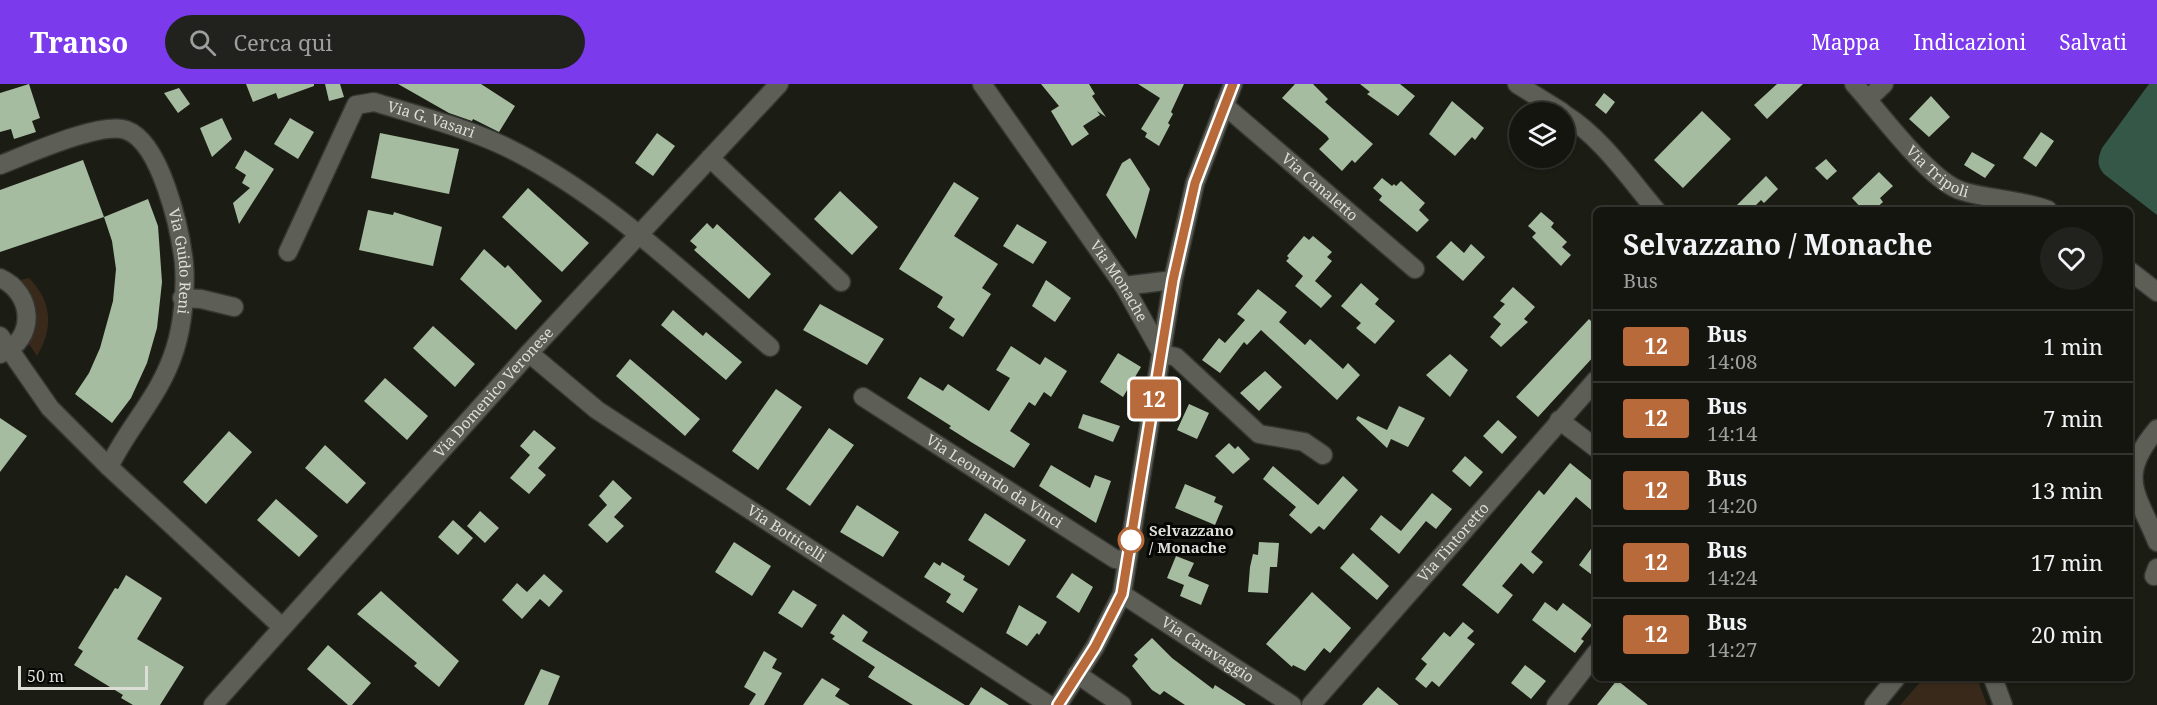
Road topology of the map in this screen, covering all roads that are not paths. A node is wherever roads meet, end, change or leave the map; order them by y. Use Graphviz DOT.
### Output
graph roads {
  1 [pos="779,84"];
  2 [pos="982,84"];
  3 [pos="1233,84"];
  4 [pos="1518,84"];
  5 [pos="1854,84"];
  6 [pos="1884,84"];
  7 [pos="1869,99"];
  8 [pos="1546,102"];
  9 [pos="1224,105"];
  10 [pos="1575,120"];
  11 [pos="710,158"];
  12 [pos="0,165"];
  13 [pos="1653,207"];
  14 [pos="2040,207"];
  15 [pos="638,235"];
  16 [pos="288,252"];
  17 [pos="1415,269"];
  18 [pos="2133,273"];
  19 [pos="0,278"];
  20 [pos="1173,280"];
  21 [pos="841,282"];
  22 [pos="1124,286"];
  23 [pos="2157,292"];
  24 [pos="182,298"];
  25 [pos="234,307"];
  26 [pos="770,346"];
  27 [pos="3,347"];
  28 [pos="529,353"];
  29 [pos="1162,354"];
  30 [pos="1593,384"];
  31 [pos="862,398"];
  32 [pos="1559,420"];
  33 [pos="2157,429"];
  34 [pos="1593,446"];
  35 [pos="1323,456"];
  36 [pos="109,467"];
  37 [pos="2133,468"];
  38 [pos="2133,480"];
  39 [pos="2157,542"];
  40 [pos="1127,561"];
  41 [pos="1122,594"];
  42 [pos="282,627"];
  43 [pos="1593,658"];
  44 [pos="1077,674"];
  45 [pos="1894,681"];
  46 [pos="1994,681"];
  47 [pos="213,705"];
  48 [pos="1049,705"];
  49 [pos="1058,705"];
  50 [pos="1122,705"];
  51 [pos="1292,705"];
  52 [pos="1311,705"];
  53 [pos="1556,705"];
  54 [pos="1874,705"];
  55 [pos="2003,705"];
  1 -- 11 [label="street, Via Domenico Veronese"];
  2 -- 22 [label="street, Via Monache"];
  3 -- 9 [label="street"];
  4 -- 8 [label="street"];
  5 -- 7 [label="street, Via Tripoli"];
  6 -- 7 [label="street"];
  7 -- 14 [label="street, Via Tripoli"];
  9 -- 17 [label="street, Via Canaletto"];
  9 -- 20 [label="street"];
  10 -- 13 [label="street"];
  11 -- 15 [label="street, Via Domenico Veronese"];
  11 -- 21 [label="street"];
  12 -- 24 [label="street, Via Guido Reni"];
  15 -- 16 [label="street, Via G. Vasari"];
  15 -- 26 [label="street"];
  15 -- 28 [label="street, Via Domenico Veronese"];
  18 -- 23 [label="street"];
  19 -- 27 [label="street"];
  20 -- 22 [label="street"];
  20 -- 29 [label="street"];
  22 -- 29 [label="street, Via Monache"];
  24 -- 25 [label="street"];
  24 -- 36 [label="street, Via Guido Reni"];
  27 -- 36 [label="street"];
  28 -- 42 [label="street, Via Domenico Veronese"];
  28 -- 48 [label="street, Via Botticelli"];
  29 -- 35 [label="street"];
  29 -- 40 [label="street"];
  30 -- 32 [label="street, Via Tintoretto"];
  31 -- 40 [label="street, Via Leonardo da Vinci"];
  32 -- 34 [label="street"];
  32 -- 52 [label="street, Via Tintoretto"];
  33 -- 37 [label="street"];
  36 -- 42 [label="street"];
  38 -- 39 [label="street"];
  40 -- 41 [label="street"];
  41 -- 44 [label="street"];
  41 -- 51 [label="street, Via Caravaggio"];
  42 -- 47 [label="street, Via Domenico Veronese"];
  43 -- 53 [label="street"];
  44 -- 49 [label="street"];
  44 -- 50 [label="street"];
  45 -- 54 [label="street"];
  46 -- 55 [label="street"];
}
